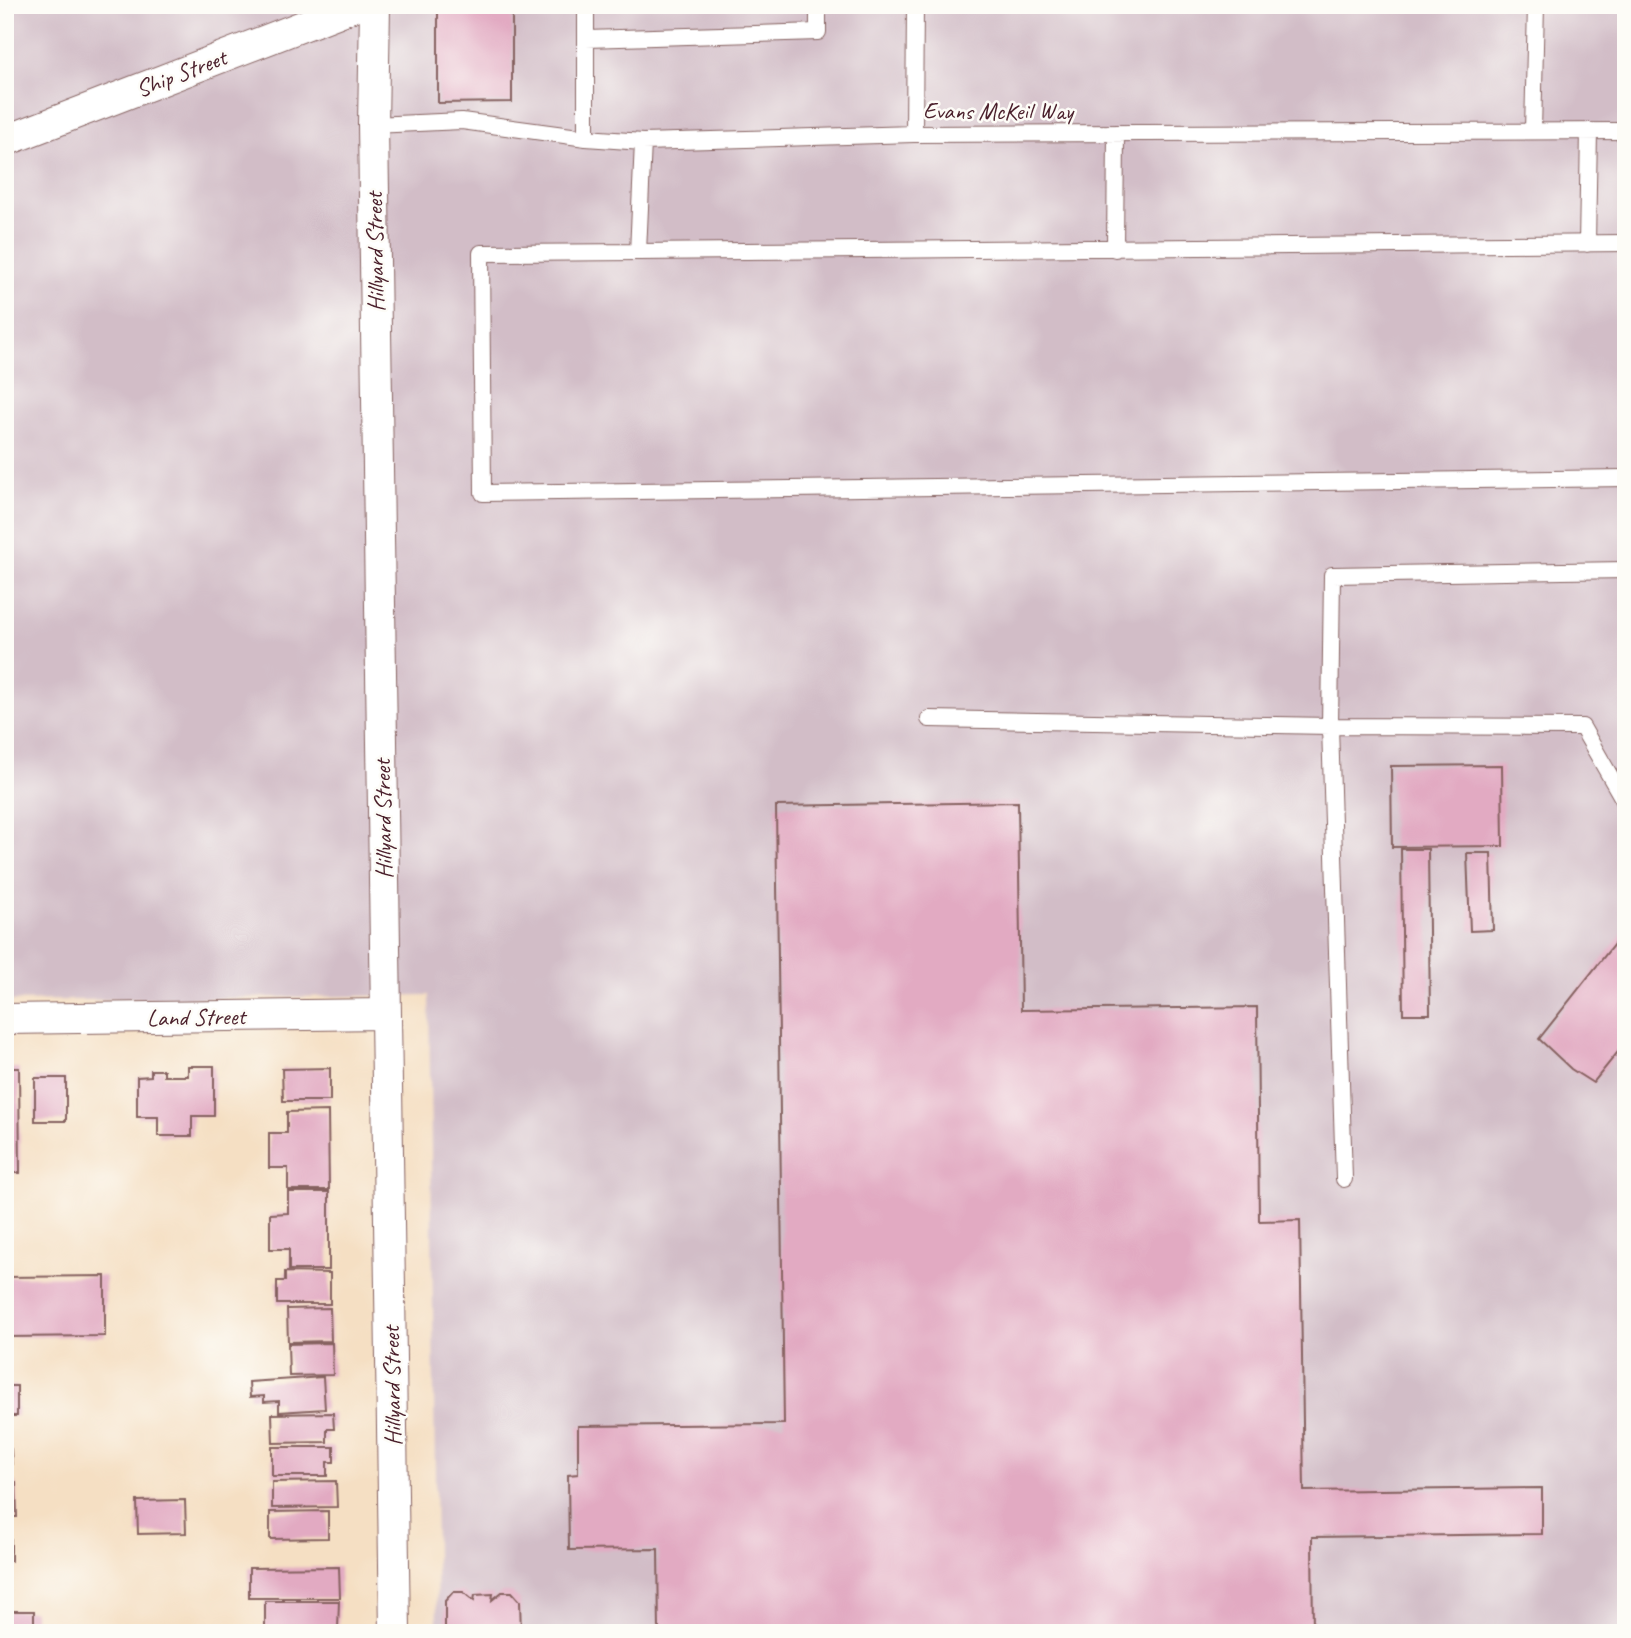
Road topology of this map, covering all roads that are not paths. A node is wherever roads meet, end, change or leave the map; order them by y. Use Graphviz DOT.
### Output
graph roads {
  1 [pos="357,5"];
  2 [pos="374,5"];
  3 [pos="586,5"];
  4 [pos="818,5"];
  5 [pos="915,5"];
  6 [pos="1536,5"];
  7 [pos="586,39"];
  8 [pos="373,125"];
  9 [pos="1533,131"];
  10 [pos="1589,131"];
  11 [pos="1626,131"];
  12 [pos="1116,133"];
  13 [pos="914,134"];
  14 [pos="586,138"];
  15 [pos="5,141"];
  16 [pos="643,142"];
  17 [pos="1626,243"];
  18 [pos="1587,244"];
  19 [pos="1115,249"];
  20 [pos="638,252"];
  21 [pos="1626,478"];
  22 [pos="1626,570"];
  23 [pos="929,719"];
  24 [pos="1331,726"];
  25 [pos="1626,804"];
  26 [pos="386,1014"];
  27 [pos="5,1019"];
  28 [pos="1344,1179"];
  29 [pos="395,1633"];
  1 -- 15 [label="street, Ship Street"];
  2 -- 8 [label="street, Hillyard Street"];
  3 -- 7 [label="lane"];
  4 -- 7 [label="lane"];
  5 -- 13 [label="lane"];
  6 -- 9 [label="lane"];
  7 -- 14 [label="lane"];
  8 -- 14 [label="lane, Evans McKeil Way"];
  8 -- 26 [label="street, Hillyard Street"];
  9 -- 10 [label="lane, Evans McKeil Way"];
  9 -- 12 [label="lane, Evans McKeil Way"];
  10 -- 11 [label="lane, Evans McKeil Way"];
  10 -- 18 [label="lane"];
  12 -- 13 [label="lane, Evans McKeil Way"];
  12 -- 19 [label="lane"];
  13 -- 16 [label="lane, Evans McKeil Way"];
  14 -- 16 [label="lane, Evans McKeil Way"];
  16 -- 20 [label="lane"];
  17 -- 18 [label="lane"];
  18 -- 19 [label="lane"];
  19 -- 20 [label="lane"];
  20 -- 21 [label="lane"];
  22 -- 24 [label="lane"];
  23 -- 24 [label="lane"];
  24 -- 25 [label="lane"];
  24 -- 28 [label="lane"];
  26 -- 27 [label="street, Land Street"];
  26 -- 29 [label="street, Hillyard Street"];
}
